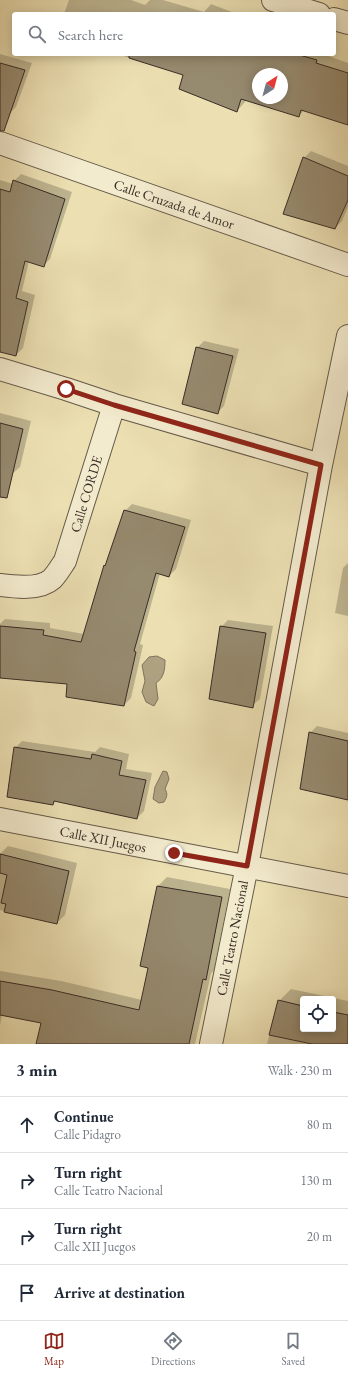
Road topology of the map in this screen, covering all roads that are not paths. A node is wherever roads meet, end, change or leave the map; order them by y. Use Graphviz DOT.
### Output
graph roads {
  1 [pos="273,0"];
  2 [pos="312,12"];
  3 [pos="336,20"];
  4 [pos="348,23"];
  5 [pos="0,143"];
  6 [pos="348,265"];
  7 [pos="348,336"];
  8 [pos="0,369"];
  9 [pos="114,405"];
  10 [pos="321,465"];
  11 [pos="0,585"];
  12 [pos="0,819"];
  13 [pos="247,866"];
  14 [pos="348,886"];
  15 [pos="211,1044"];
  1 -- 2 [label="street"];
  3 -- 4 [label="street"];
  5 -- 6 [label="street, Calle Cruzada de Amor"];
  7 -- 10 [label="street, Calle Teatro Nacional"];
  8 -- 9 [label="street"];
  9 -- 10 [label="street"];
  9 -- 11 [label="street, Calle CORDE"];
  10 -- 13 [label="street, Calle Teatro Nacional"];
  12 -- 13 [label="street, Calle XII Juegos"];
  13 -- 14 [label="street, Calle XII Juegos"];
  13 -- 15 [label="street, Calle Teatro Nacional"];
}
